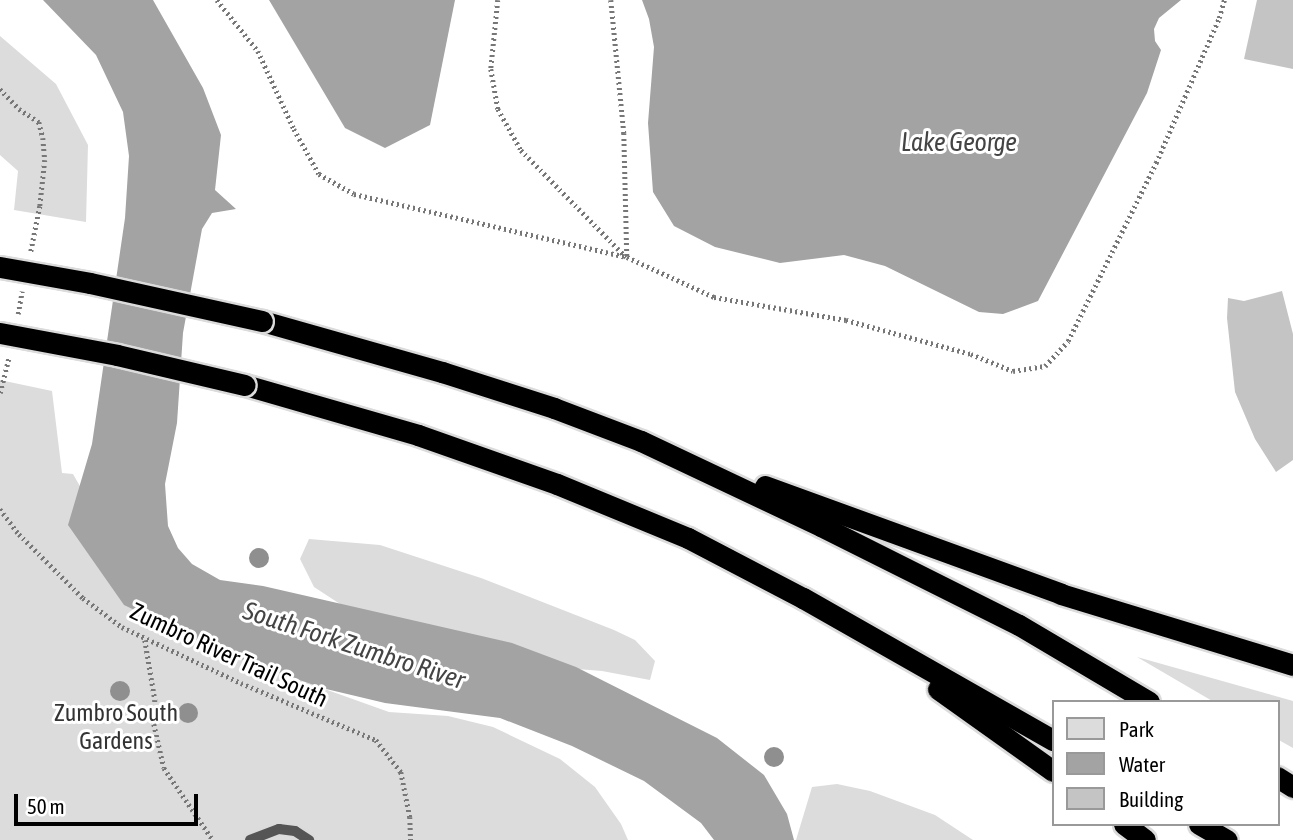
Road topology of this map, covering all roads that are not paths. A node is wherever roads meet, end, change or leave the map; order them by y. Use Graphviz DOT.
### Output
graph roads {
  1 [pos="0,267"];
  2 [pos="7,330"];
  3 [pos="641,442"];
  4 [pos="803,598"];
  5 [pos="1293,665"];
  6 [pos="1146,700"];
  7 [pos="1052,739"];
  8 [pos="1052,770"];
  9 [pos="1127,826"];
  10 [pos="1202,826"];
  11 [pos="250,840"];
  12 [pos="309,840"];
  13 [pos="1145,840"];
  14 [pos="1227,840"];
  1 -- 3 [label="highway, bridge"];
  2 -- 4 [label="highway, bridge"];
  3 -- 5 [label="highway"];
  3 -- 6 [label="highway"];
  4 -- 7 [label="highway"];
  4 -- 8 [label="highway"];
  9 -- 13 [label="highway"];
  10 -- 14 [label="highway"];
  11 -- 12 [label="lane"];
}
